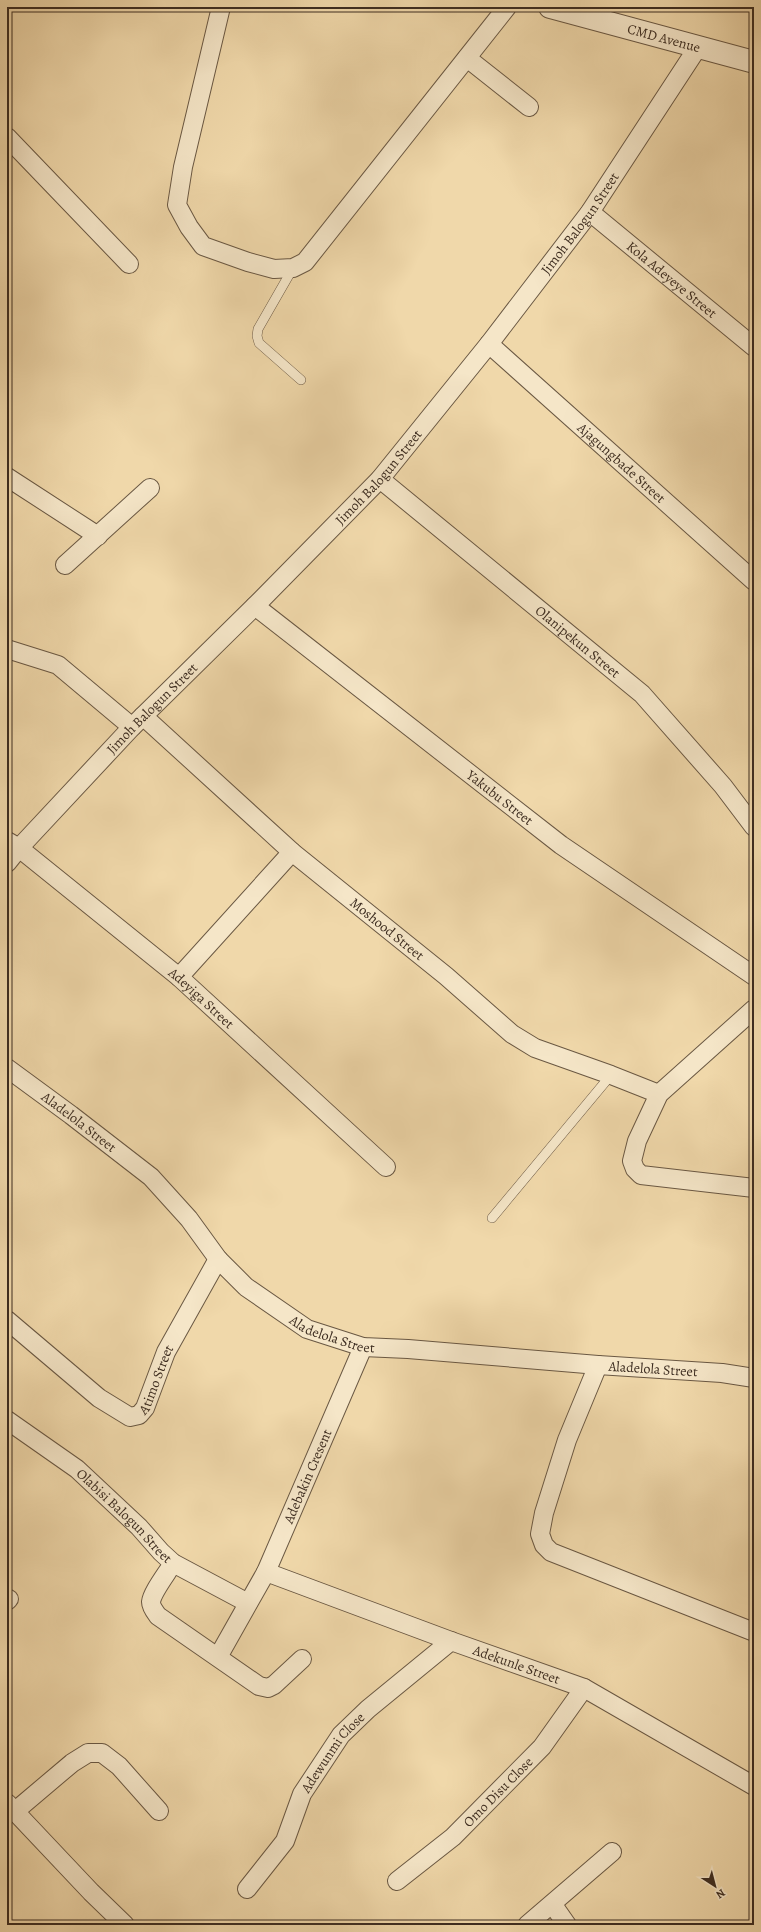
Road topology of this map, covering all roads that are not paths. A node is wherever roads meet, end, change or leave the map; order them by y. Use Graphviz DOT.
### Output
graph roads {
  1 [pos="221,7"];
  2 [pos="507,7"];
  3 [pos="550,7"];
  4 [pos="698,47"];
  5 [pos="467,58"];
  6 [pos="754,62"];
  7 [pos="529,107"];
  8 [pos="7,137"];
  9 [pos="590,212"];
  10 [pos="129,264"];
  11 [pos="293,268"];
  12 [pos="489,344"];
  13 [pos="753,344"];
  14 [pos="301,380"];
  15 [pos="7,477"];
  16 [pos="380,479"];
  17 [pos="150,488"];
  18 [pos="98,536"];
  19 [pos="65,565"];
  20 [pos="754,581"];
  21 [pos="255,606"];
  22 [pos="7,649"];
  23 [pos="137,722"];
  24 [pos="754,827"];
  25 [pos="13,844"];
  26 [pos="292,852"];
  27 [pos="7,864"];
  28 [pos="754,976"];
  29 [pos="179,977"];
  30 [pos="754,1009"];
  31 [pos="7,1068"];
  32 [pos="612,1075"];
  33 [pos="660,1094"];
  34 [pos="386,1167"];
  35 [pos="754,1188"];
  36 [pos="492,1218"];
  37 [pos="218,1259"];
  38 [pos="7,1320"];
  39 [pos="363,1347"];
  40 [pos="598,1365"];
  41 [pos="754,1378"];
  42 [pos="7,1420"];
  43 [pos="173,1563"];
  44 [pos="266,1572"];
  45 [pos="248,1603"];
  46 [pos="754,1632"];
  47 [pos="451,1641"];
  48 [pos="218,1657"];
  49 [pos="302,1659"];
  50 [pos="584,1688"];
  51 [pos="754,1786"];
  52 [pos="11,1807"];
  53 [pos="159,1811"];
  54 [pos="612,1852"];
  55 [pos="396,1881"];
  56 [pos="247,1889"];
  57 [pos="553,1905"];
  58 [pos="125,1925"];
  59 [pos="527,1925"];
  60 [pos="567,1925"];
  1 -- 11 [label="street"];
  2 -- 5 [label="street"];
  3 -- 4 [label="street, CMD Avenue"];
  4 -- 6 [label="street, CMD Avenue"];
  4 -- 9 [label="street, Jimoh Balogun Street"];
  5 -- 7 [label="street"];
  5 -- 11 [label="street"];
  8 -- 10 [label="street"];
  9 -- 12 [label="street, Jimoh Balogun Street"];
  9 -- 13 [label="street, Kola Adeyeye Street"];
  11 -- 14 [label="lane"];
  12 -- 16 [label="street, Jimoh Balogun Street"];
  12 -- 20 [label="street, Ajagungbade Street"];
  15 -- 18 [label="street"];
  16 -- 21 [label="street, Jimoh Balogun Street"];
  16 -- 24 [label="street, Olanipekun Street"];
  17 -- 18 [label="street"];
  18 -- 19 [label="street"];
  21 -- 23 [label="street, Jimoh Balogun Street"];
  21 -- 28 [label="street, Yakubu Street"];
  22 -- 23 [label="street, Moshood Street"];
  23 -- 25 [label="street, Jimoh Balogun Street"];
  23 -- 26 [label="street, Moshood Street"];
  25 -- 27 [label="street, Jimoh Balogun Street"];
  25 -- 29 [label="street, Adeyiga Street"];
  26 -- 29 [label="street"];
  26 -- 32 [label="street, Moshood Street"];
  29 -- 34 [label="street, Adeyiga Street"];
  30 -- 33 [label="street"];
  31 -- 37 [label="street, Aladelola Street"];
  32 -- 33 [label="street, Moshood Street"];
  32 -- 36 [label="lane"];
  33 -- 35 [label="street"];
  37 -- 38 [label="street, Atimo Street"];
  37 -- 39 [label="street, Aladelola Street"];
  39 -- 40 [label="street, Aladelola Street"];
  39 -- 44 [label="street, Adebakin Cresent"];
  40 -- 41 [label="street, Aladelola Street"];
  40 -- 46 [label="street"];
  42 -- 43 [label="street, Olabisi Balogun Street"];
  43 -- 45 [label="street, Olabisi Balogun Street"];
  43 -- 48 [label="street"];
  44 -- 45 [label="street, Adebakin Cresent"];
  44 -- 47 [label="street, Adekunle Street"];
  45 -- 48 [label="street, Adebakin Cresent"];
  47 -- 50 [label="street, Adekunle Street"];
  47 -- 56 [label="street, Adewunmi Close"];
  48 -- 49 [label="street"];
  50 -- 51 [label="street, Adekunle Street"];
  50 -- 55 [label="street, Omo Disu Close"];
  52 -- 53 [label="street"];
  52 -- 58 [label="street"];
  54 -- 57 [label="street"];
  57 -- 59 [label="street"];
  57 -- 60 [label="street"];
}
